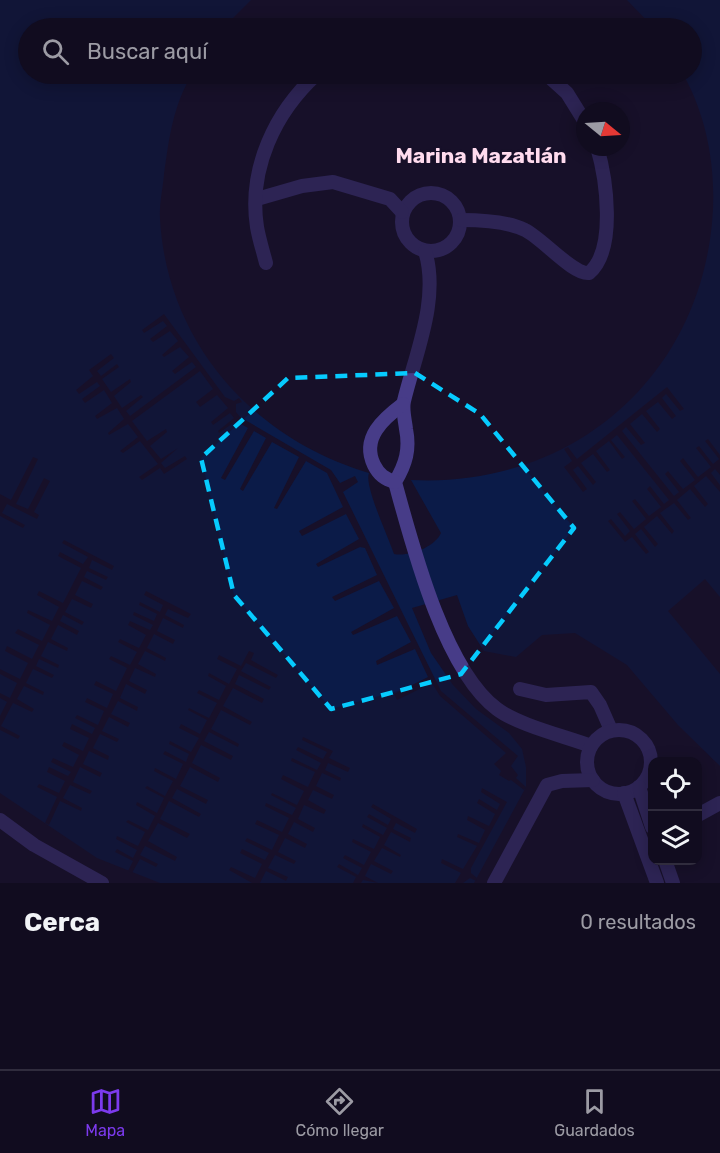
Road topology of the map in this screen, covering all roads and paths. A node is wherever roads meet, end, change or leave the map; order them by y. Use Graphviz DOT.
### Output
graph roads {
  1 [pos="306,84"];
  2 [pos="557,84"];
  3 [pos="576,108"];
  4 [pos="599,156"];
  5 [pos="257,199"];
  6 [pos="402,212"];
  7 [pos="461,220"];
  8 [pos="425,251"];
  9 [pos="266,263"];
  10 [pos="403,404"];
  11 [pos="395,482"];
  12 [pos="520,689"];
  13 [pos="611,730"];
  14 [pos="591,746"];
  15 [pos="592,780"];
  16 [pos="639,787"];
  17 [pos="624,793"];
  18 [pos="720,803"];
  19 [pos="702,813"];
  20 [pos="648,815"];
  21 [pos="0,820"];
  22 [pos="666,865"];
  23 [pos="102,883"];
  24 [pos="494,883"];
  25 [pos="657,883"];
  26 [pos="673,883"];
  1 -- 5 [label="street"];
  2 -- 3 [label="street"];
  4 -- 7 [label="street"];
  5 -- 6 [label="street"];
  5 -- 9 [label="street"];
  6 -- 7 [label="street"];
  6 -- 8 [label="street"];
  7 -- 8 [label="street"];
  8 -- 10 [label="street"];
  10 -- 11 [label="street"];
  10 -- 11 [label="street"];
  11 -- 14 [label="street"];
  12 -- 13 [label="street"];
  13 -- 14 [label="street"];
  13 -- 16 [label="street"];
  14 -- 15 [label="street"];
  15 -- 17 [label="street"];
  15 -- 24 [label="street"];
  16 -- 17 [label="street"];
  16 -- 20 [label="street"];
  17 -- 25 [label="street"];
  18 -- 19 [label="street"];
  21 -- 23 [label="street"];
  22 -- 26 [label="street"];
}
